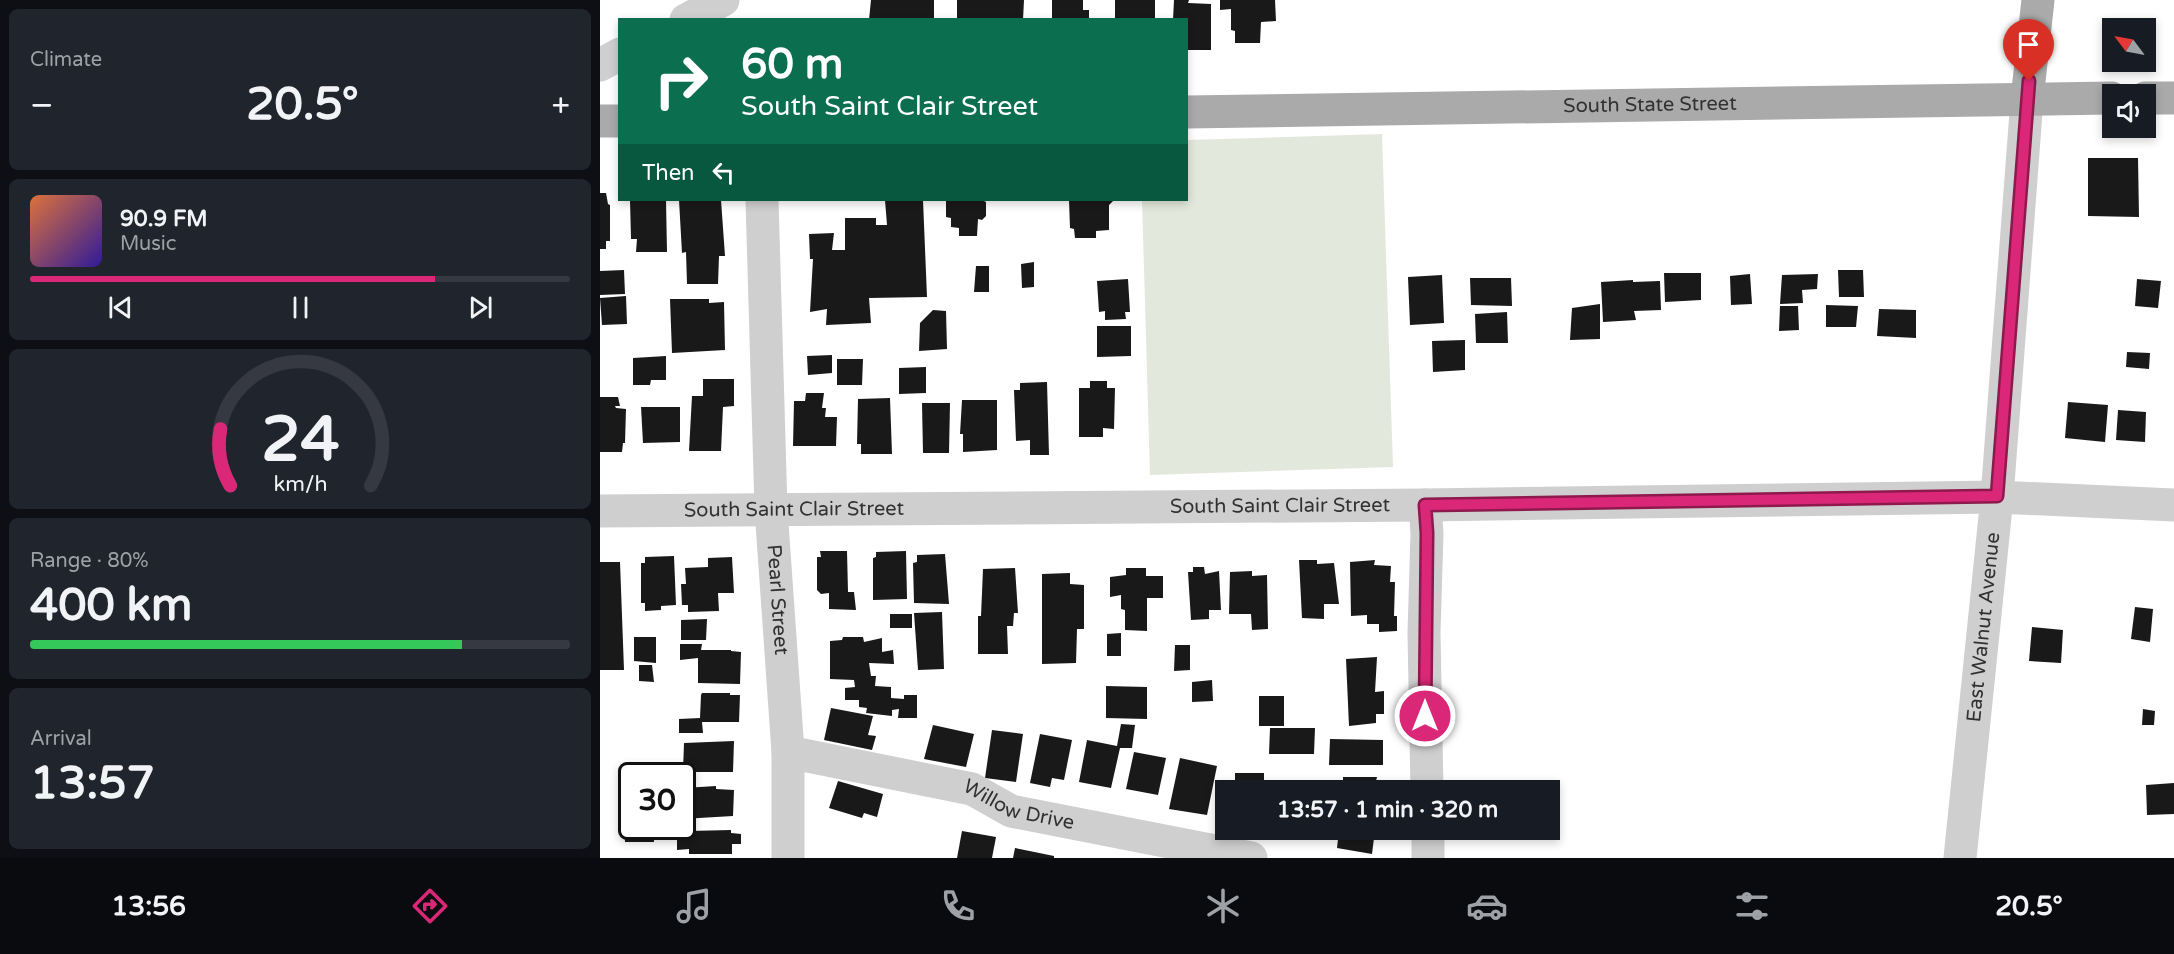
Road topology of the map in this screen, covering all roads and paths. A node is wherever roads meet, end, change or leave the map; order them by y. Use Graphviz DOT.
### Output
graph roads {
  1 [pos="723,0"];
  2 [pos="2038,0"];
  3 [pos="690,18"];
  4 [pos="618,55"];
  5 [pos="600,65"];
  6 [pos="2102,98"];
  7 [pos="2156,98"];
  8 [pos="2174,98"];
  9 [pos="2027,99"];
  10 [pos="1188,112"];
  11 [pos="600,121"];
  12 [pos="618,121"];
  13 [pos="762,201"];
  14 [pos="1997,496"];
  15 [pos="1425,505"];
  16 [pos="2174,505"];
  17 [pos="771,509"];
  18 [pos="600,511"];
  19 [pos="788,752"];
  20 [pos="1426,780"];
  21 [pos="1428,840"];
  22 [pos="788,858"];
  23 [pos="1251,858"];
  24 [pos="1428,858"];
  25 [pos="1960,858"];
  1 -- 3 [label="street"];
  2 -- 9 [label="main road, East Walnut Avenue"];
  4 -- 5 [label="street"];
  6 -- 9 [label="main road, South State Street"];
  7 -- 8 [label="main road"];
  9 -- 10 [label="main road, South State Street"];
  9 -- 14 [label="street, East Walnut Avenue"];
  11 -- 12 [label="main road"];
  13 -- 17 [label="street, Pearl Street"];
  14 -- 15 [label="street, South Saint Clair Street"];
  14 -- 16 [label="street, South Saint Clair Street"];
  14 -- 25 [label="street, East Walnut Avenue"];
  15 -- 17 [label="street, South Saint Clair Street"];
  15 -- 20 [label="street"];
  17 -- 18 [label="street, South Saint Clair Street"];
  17 -- 19 [label="street, Pearl Street"];
  19 -- 22 [label="street, Pearl Street"];
  19 -- 23 [label="street, Willow Drive"];
  21 -- 24 [label="street"];
}
